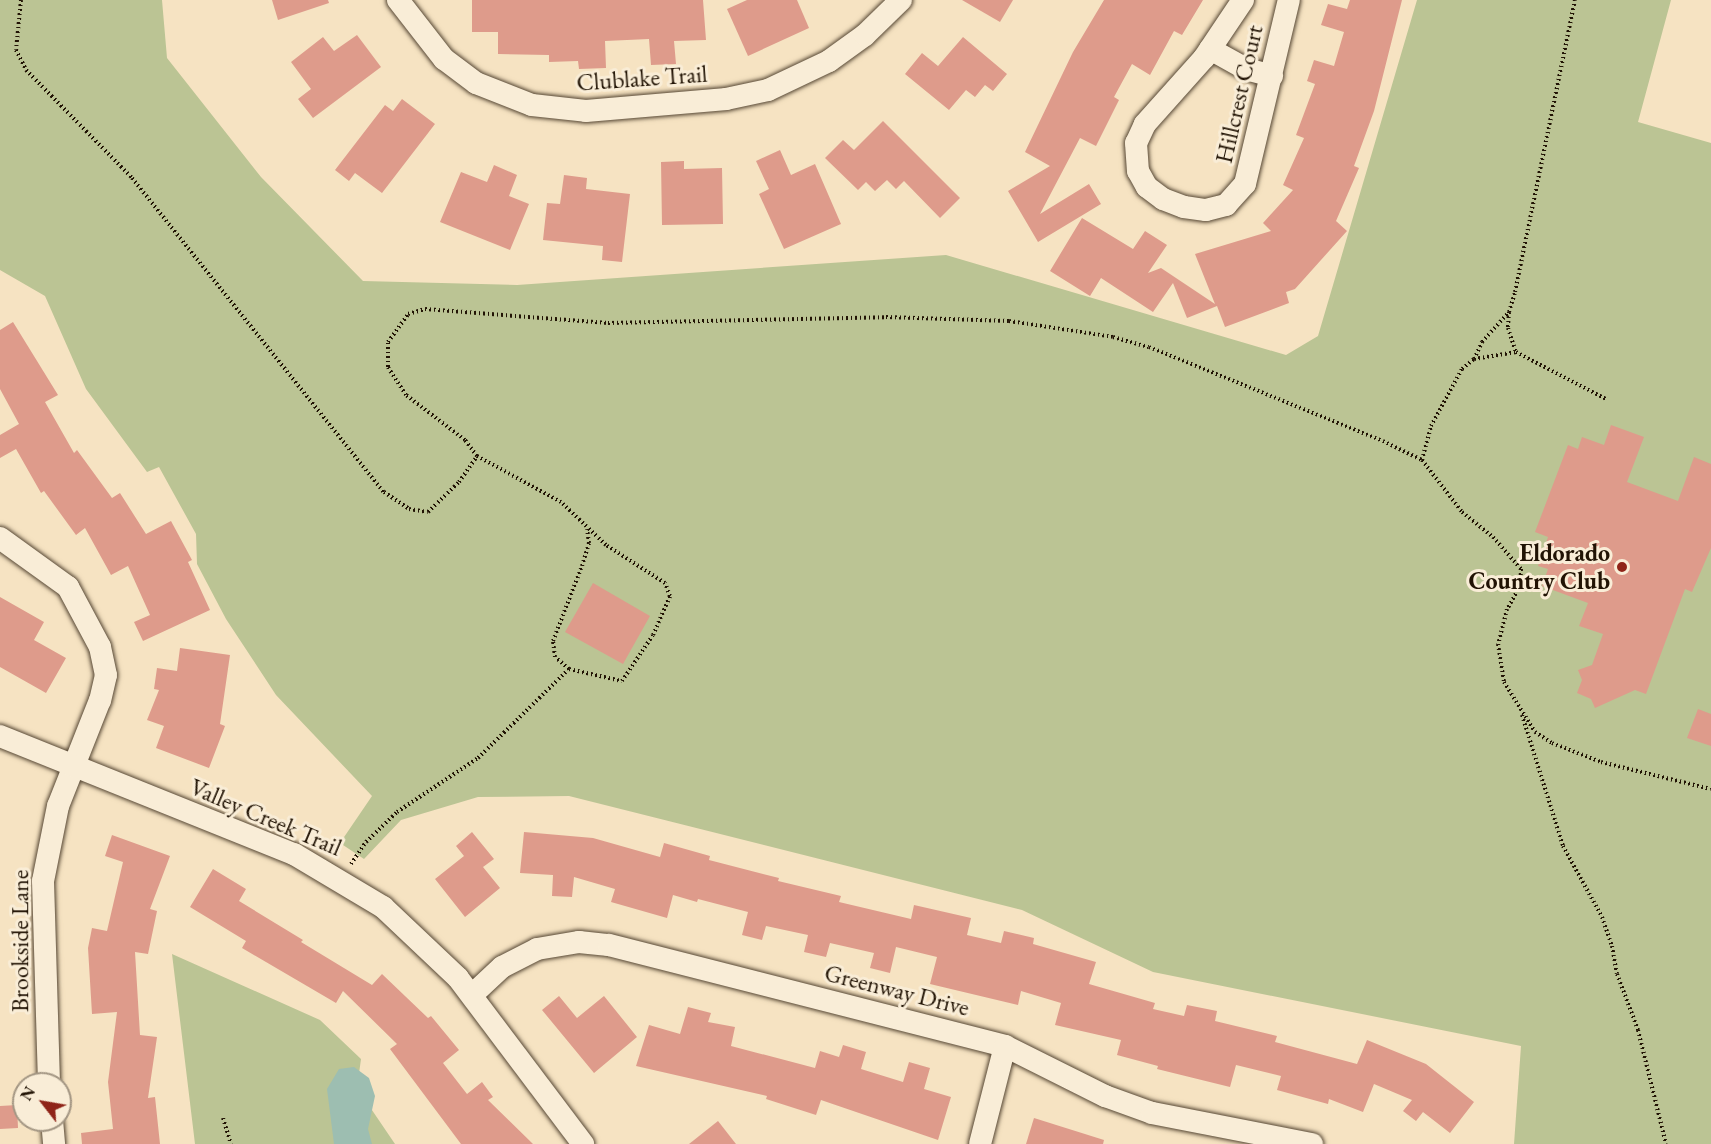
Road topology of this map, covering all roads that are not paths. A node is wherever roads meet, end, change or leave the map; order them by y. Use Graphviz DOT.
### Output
graph roads {
  1 [pos="398,0"];
  2 [pos="901,0"];
  3 [pos="1243,0"];
  4 [pos="1289,0"];
  5 [pos="1210,49"];
  6 [pos="1272,76"];
  7 [pos="0,538"];
  8 [pos="0,736"];
  9 [pos="73,766"];
  10 [pos="472,995"];
  11 [pos="1005,1046"];
  12 [pos="49,1072"];
  13 [pos="583,1144"];
  14 [pos="980,1144"];
  15 [pos="1312,1144"];
  1 -- 2 [label="street, Clublake Trail"];
  3 -- 5 [label="street, Hillcrest Court"];
  4 -- 6 [label="street, Hillcrest Court"];
  5 -- 6 [label="street"];
  5 -- 6 [label="street, Hillcrest Court"];
  7 -- 9 [label="street, Brookside Lane"];
  8 -- 9 [label="street, Valley Creek Trail"];
  9 -- 10 [label="street, Valley Creek Trail"];
  9 -- 12 [label="street, Brookside Lane"];
  10 -- 11 [label="street, Greenway Drive"];
  10 -- 13 [label="street, Valley Creek Trail"];
  11 -- 14 [label="street"];
  11 -- 15 [label="street, Greenway Drive"];
}
